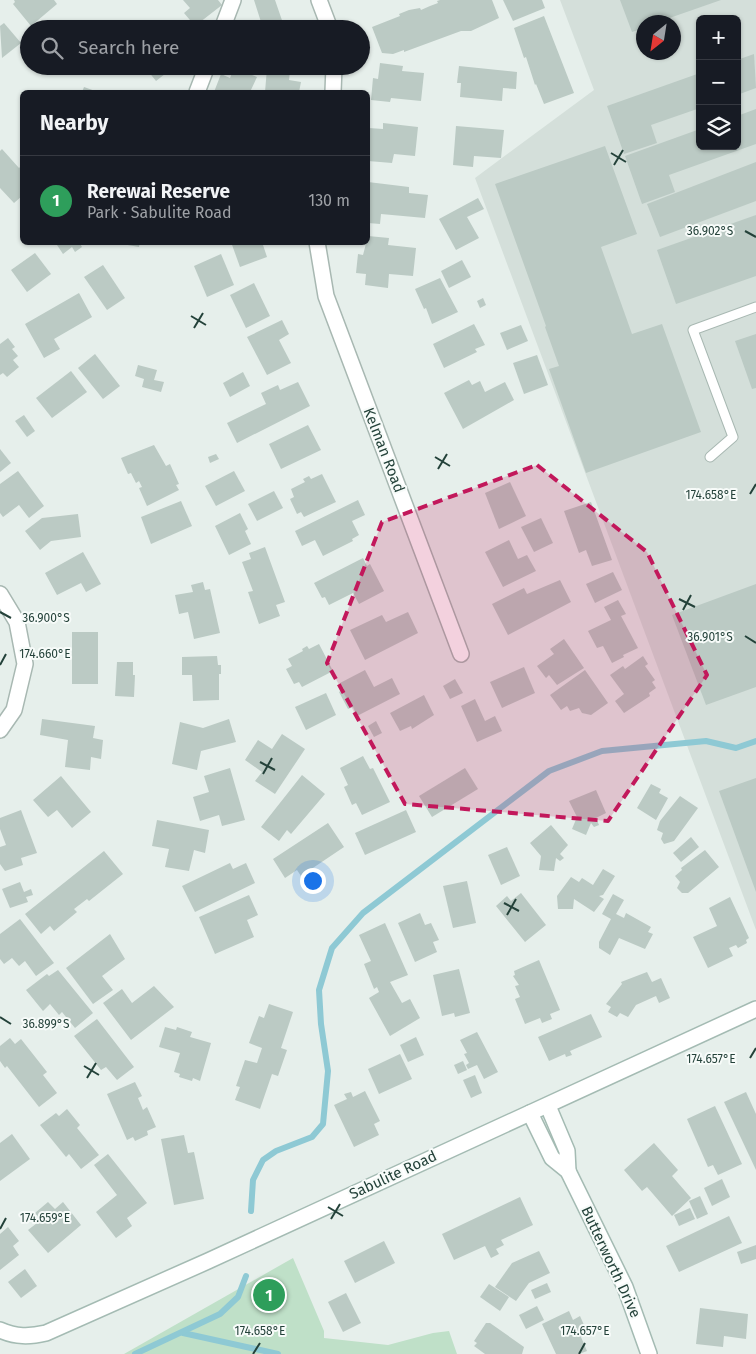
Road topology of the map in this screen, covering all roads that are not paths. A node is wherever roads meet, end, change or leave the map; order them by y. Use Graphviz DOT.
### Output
graph roads {
  1 [pos="233,0"];
  2 [pos="319,0"];
  3 [pos="225,20"];
  4 [pos="327,20"];
  5 [pos="204,75"];
  6 [pos="334,75"];
  7 [pos="198,90"];
  8 [pos="333,90"];
  9 [pos="318,245"];
  10 [pos="756,307"];
  11 [pos="710,457"];
  12 [pos="0,594"];
  13 [pos="461,654"];
  14 [pos="0,730"];
  15 [pos="756,1009"];
  16 [pos="548,1106"];
  17 [pos="530,1113"];
  18 [pos="568,1172"];
  19 [pos="0,1330"];
  20 [pos="650,1354"];
  1 -- 3 [label="street"];
  2 -- 4 [label="street"];
  5 -- 7 [label="street"];
  6 -- 8 [label="street"];
  9 -- 13 [label="street, Kelman Road"];
  10 -- 11 [label="lane"];
  12 -- 14 [label="street"];
  15 -- 16 [label="street, Sabulite Road"];
  16 -- 17 [label="street, Sabulite Road"];
  16 -- 18 [label="street, Butterworth Drive"];
  17 -- 18 [label="street, Butterworth Drive"];
  17 -- 19 [label="street, Sabulite Road"];
  18 -- 20 [label="street, Butterworth Drive"];
}
